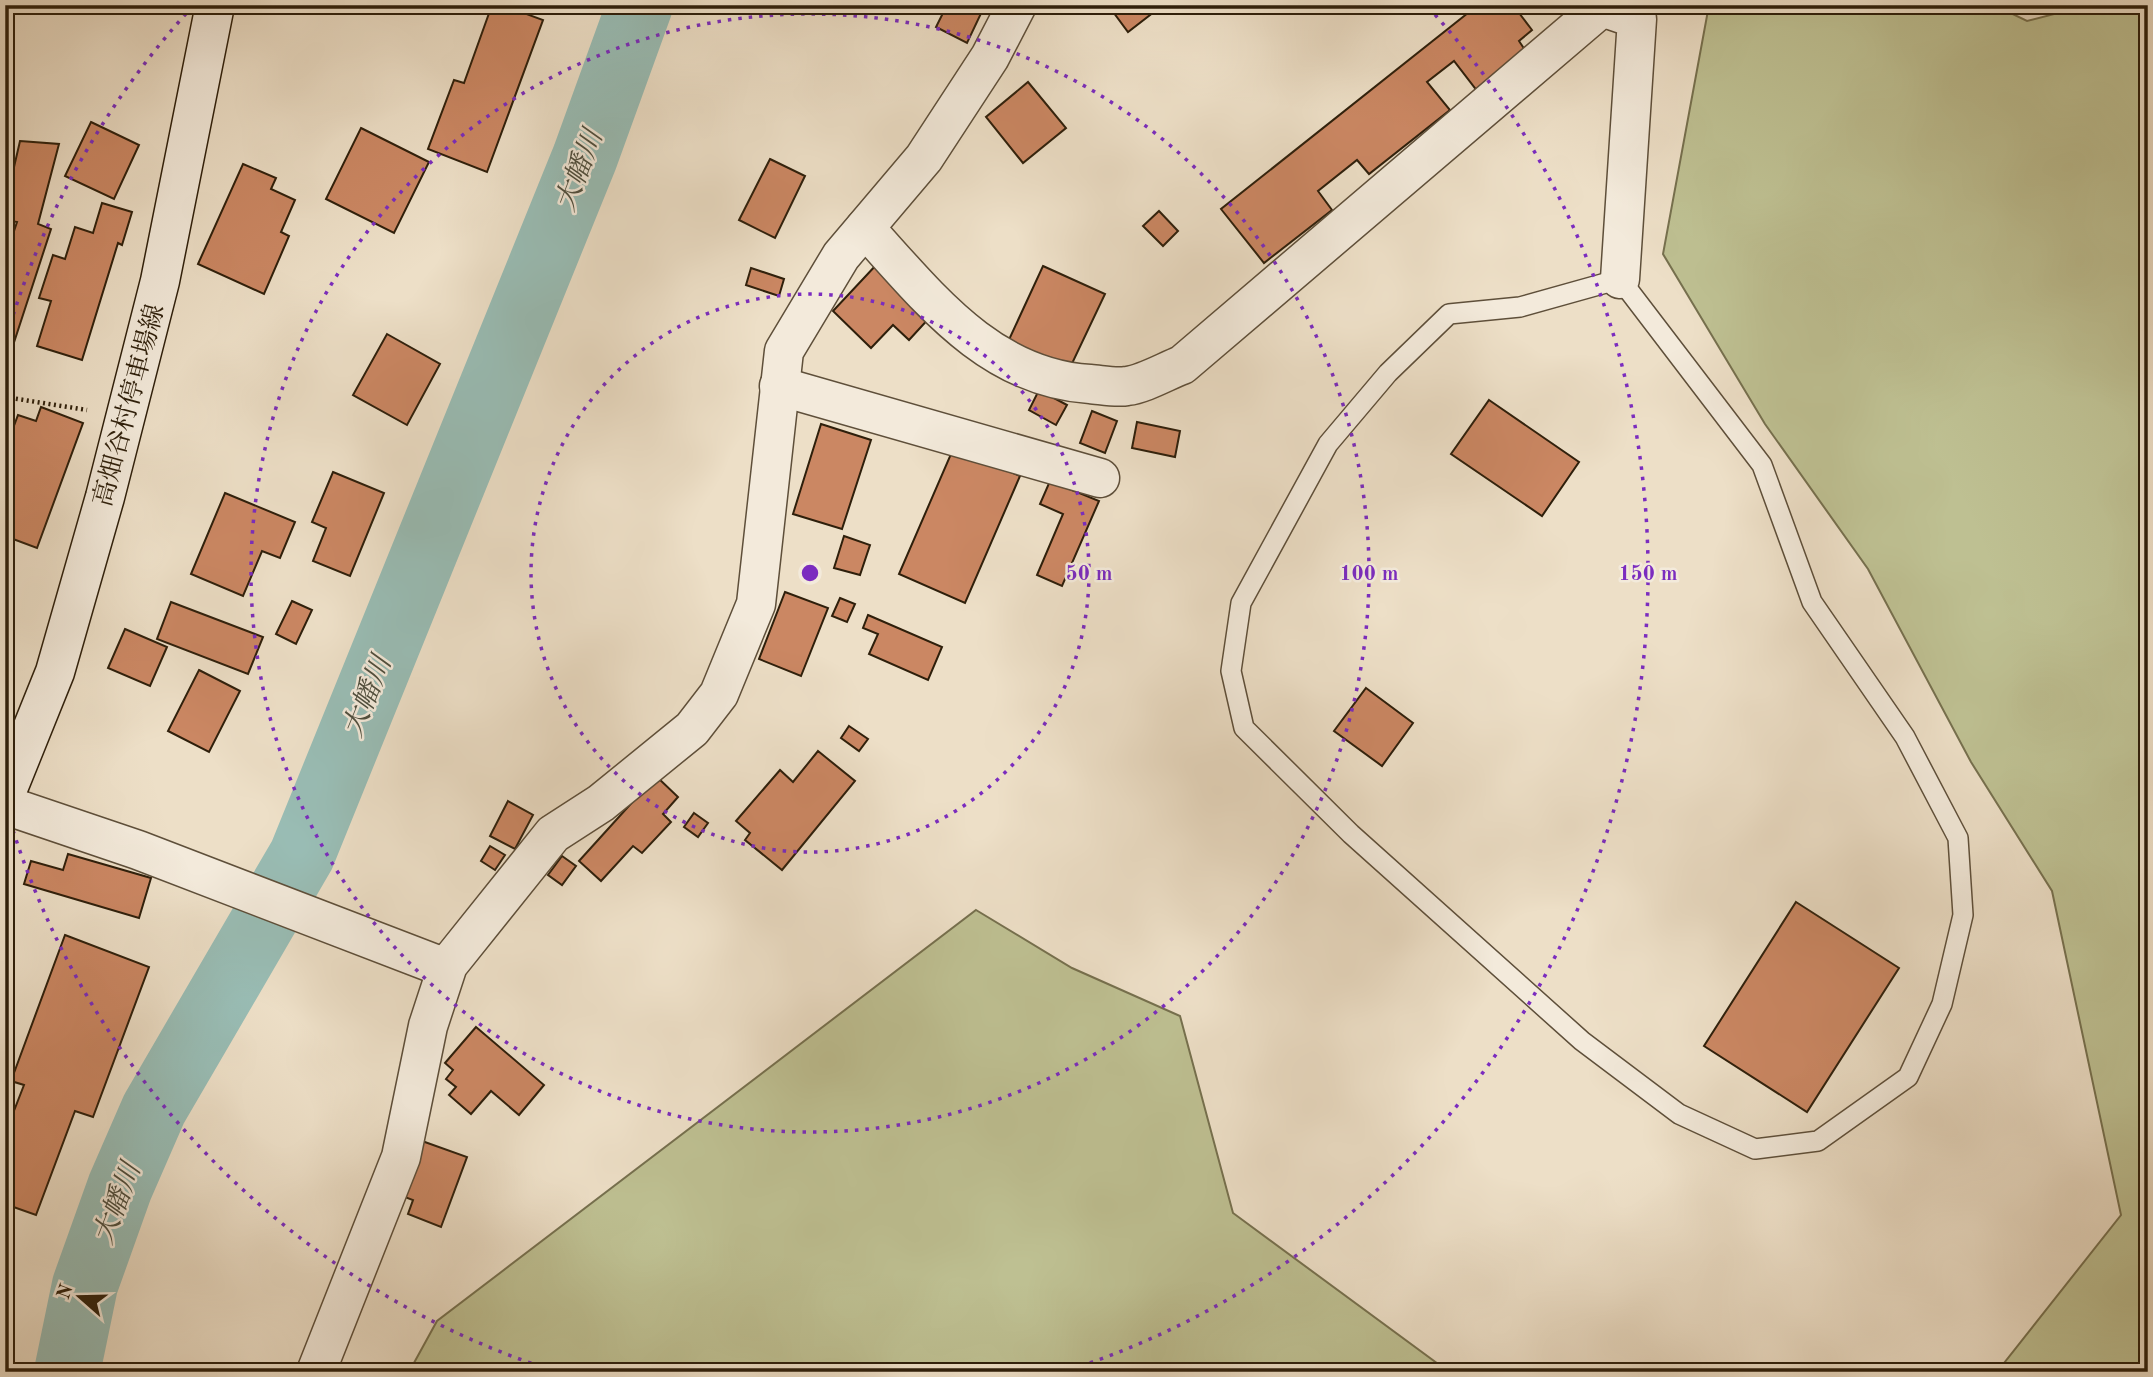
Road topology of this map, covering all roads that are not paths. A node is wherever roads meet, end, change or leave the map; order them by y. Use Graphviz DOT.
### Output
graph roads {
  1 [pos="215,5"];
  2 [pos="1017,5"];
  3 [pos="865,228"];
  4 [pos="1620,279"];
  5 [pos="779,386"];
  6 [pos="1100,478"];
  7 [pos="5,796"];
  8 [pos="5,805"];
  9 [pos="441,964"];
  10 [pos="316,1372"];
  1 -- 7 [label="street, 高畑谷村停車場線"];
  2 -- 3 [label="street"];
  3 -- 4 [label="street"];
  3 -- 5 [label="street"];
  4 -- 4 [label="lane"];
  5 -- 6 [label="street"];
  5 -- 9 [label="street"];
  8 -- 9 [label="street"];
  9 -- 10 [label="street"];
}
